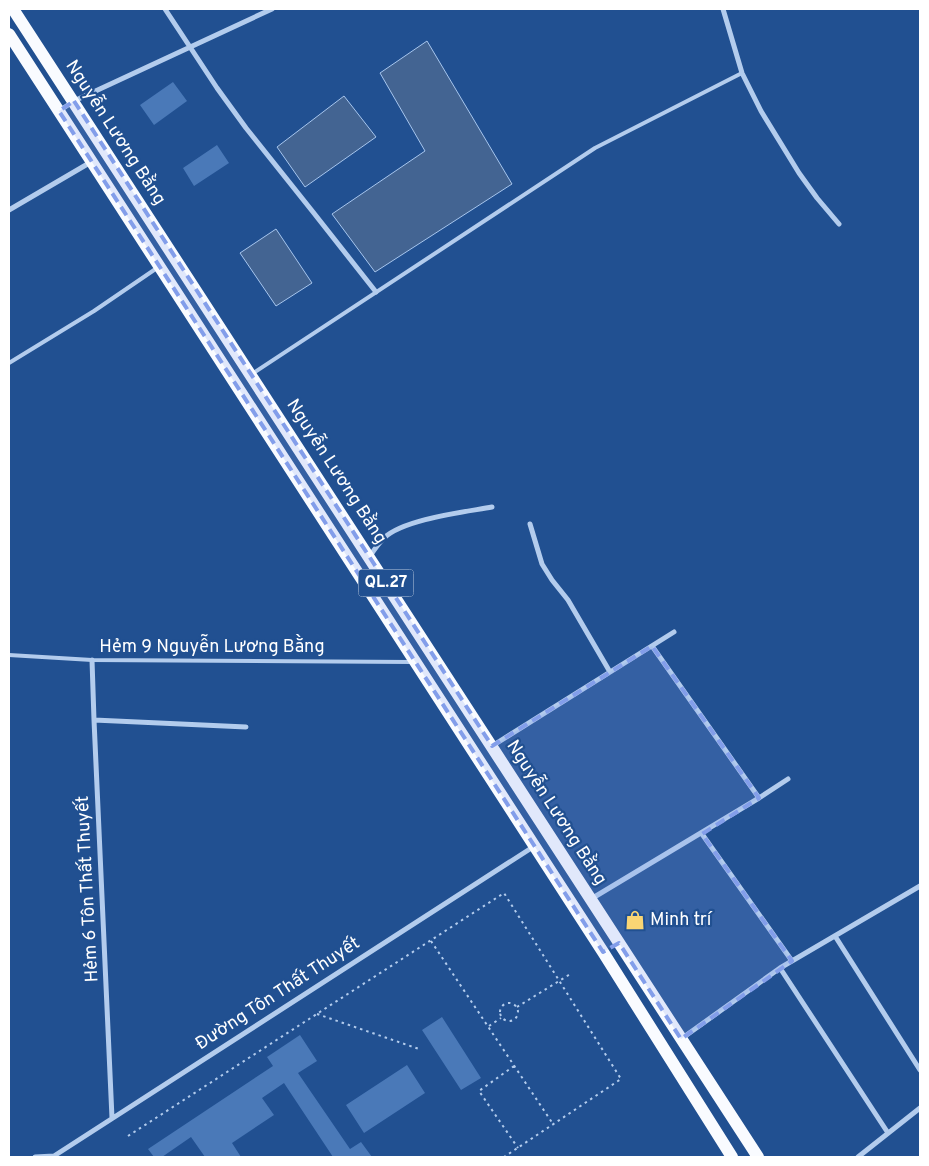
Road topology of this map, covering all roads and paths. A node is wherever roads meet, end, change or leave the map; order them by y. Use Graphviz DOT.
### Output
graph roads {
  1 [pos="14,9"];
  2 [pos="165,9"];
  3 [pos="272,9"];
  4 [pos="723,9"];
  5 [pos="9,34"];
  6 [pos="190,47"];
  7 [pos="742,73"];
  8 [pos="74,101"];
  9 [pos="59,111"];
  10 [pos="91,162"];
  11 [pos="9,210"];
  12 [pos="839,224"];
  13 [pos="159,266"];
  14 [pos="376,292"];
  15 [pos="9,363"];
  16 [pos="251,374"];
  17 [pos="492,507"];
  18 [pos="530,524"];
  19 [pos="369,556"];
  20 [pos="674,632"];
  21 [pos="652,646"];
  22 [pos="9,655"];
  23 [pos="92,660"];
  24 [pos="415,662"];
  25 [pos="610,672"];
  26 [pos="94,720"];
  27 [pos="246,726"];
  28 [pos="492,746"];
  29 [pos="788,779"];
  30 [pos="759,798"];
  31 [pos="702,834"];
  32 [pos="534,846"];
  33 [pos="920,886"];
  34 [pos="591,899"];
  35 [pos="835,936"];
  36 [pos="431,940"];
  37 [pos="619,943"];
  38 [pos="603,952"];
  39 [pos="792,961"];
  40 [pos="780,968"];
  41 [pos="572,973"];
  42 [pos="560,981"];
  43 [pos="517,1007"];
  44 [pos="317,1014"];
  45 [pos="501,1018"];
  46 [pos="488,1026"];
  47 [pos="681,1039"];
  48 [pos="419,1049"];
  49 [pos="514,1066"];
  50 [pos="920,1070"];
  51 [pos="920,1108"];
  52 [pos="112,1118"];
  53 [pos="553,1124"];
  54 [pos="888,1133"];
  55 [pos="128,1136"];
  56 [pos="518,1148"];
  57 [pos="35,1157"];
  58 [pos="504,1157"];
  59 [pos="732,1157"];
  60 [pos="758,1157"];
  61 [pos="858,1157"];
  1 -- 8 [label="main road, Nguyễn Lương Bằng / QL.27"];
  2 -- 6 [label="street"];
  3 -- 6 [label="street"];
  4 -- 7 [label="street"];
  5 -- 9 [label="main road, Nguyễn Lương Bằng / QL.27"];
  6 -- 8 [label="street"];
  6 -- 14 [label="street"];
  7 -- 12 [label="street"];
  7 -- 14 [label="lane"];
  8 -- 9 [label="street"];
  8 -- 16 [label="main road, Nguyễn Lương Bằng / QL.27"];
  9 -- 10 [label="main road, Nguyễn Lương Bằng / QL.27"];
  10 -- 11 [label="street"];
  10 -- 13 [label="main road, Nguyễn Lương Bằng / QL.27"];
  13 -- 15 [label="lane"];
  13 -- 24 [label="main road, Nguyễn Lương Bằng / QL.27"];
  14 -- 16 [label="lane"];
  16 -- 19 [label="main road, Nguyễn Lương Bằng / QL.27"];
  17 -- 19 [label="street"];
  18 -- 25 [label="street"];
  19 -- 28 [label="main road, Nguyễn Lương Bằng / QL.27"];
  20 -- 21 [label="street"];
  21 -- 25 [label="street"];
  21 -- 30 [label="street"];
  22 -- 23 [label="lane, Hẻm 9 Nguyễn Lương Bằng"];
  23 -- 24 [label="lane, Hẻm 9 Nguyễn Lương Bằng"];
  23 -- 26 [label="street, Hẻm 6 Tôn Thất Thuyết"];
  24 -- 32 [label="main road, Nguyễn Lương Bằng / QL.27"];
  25 -- 28 [label="street"];
  26 -- 27 [label="street"];
  26 -- 52 [label="street, Hẻm 6 Tôn Thất Thuyết"];
  28 -- 34 [label="main road, Nguyễn Lương Bằng / QL.27"];
  29 -- 30 [label="street"];
  30 -- 31 [label="street"];
  31 -- 34 [label="street"];
  31 -- 39 [label="street"];
  32 -- 38 [label="main road, Nguyễn Lương Bằng / QL.27"];
  32 -- 52 [label="street, Đường Tôn Thất Thuyết"];
  33 -- 35 [label="street"];
  34 -- 37 [label="main road, Nguyễn Lương Bằng / QL.27"];
  35 -- 39 [label="street"];
  35 -- 50 [label="street"];
  36 -- 42 [label="path"];
  36 -- 44 [label="path"];
  36 -- 46 [label="path"];
  37 -- 38 [label="main road"];
  37 -- 47 [label="main road, Nguyễn Lương Bằng / QL.27"];
  38 -- 59 [label="main road, Nguyễn Lương Bằng / QL.27"];
  39 -- 40 [label="street"];
  40 -- 47 [label="street"];
  40 -- 54 [label="street"];
  41 -- 42 [label="path"];
  42 -- 43 [label="path"];
  42 -- 53 [label="path"];
  43 -- 45 [label="path"];
  43 -- 45 [label="path"];
  44 -- 48 [label="path"];
  44 -- 55 [label="path"];
  45 -- 46 [label="path"];
  46 -- 49 [label="path"];
  47 -- 60 [label="main road, Nguyễn Lương Bằng / QL.27"];
  49 -- 53 [label="path"];
  49 -- 56 [label="path"];
  51 -- 54 [label="street"];
  52 -- 57 [label="street, Đường Tôn Thất Thuyết"];
  53 -- 56 [label="path"];
  54 -- 61 [label="street"];
  56 -- 58 [label="path"];
}
